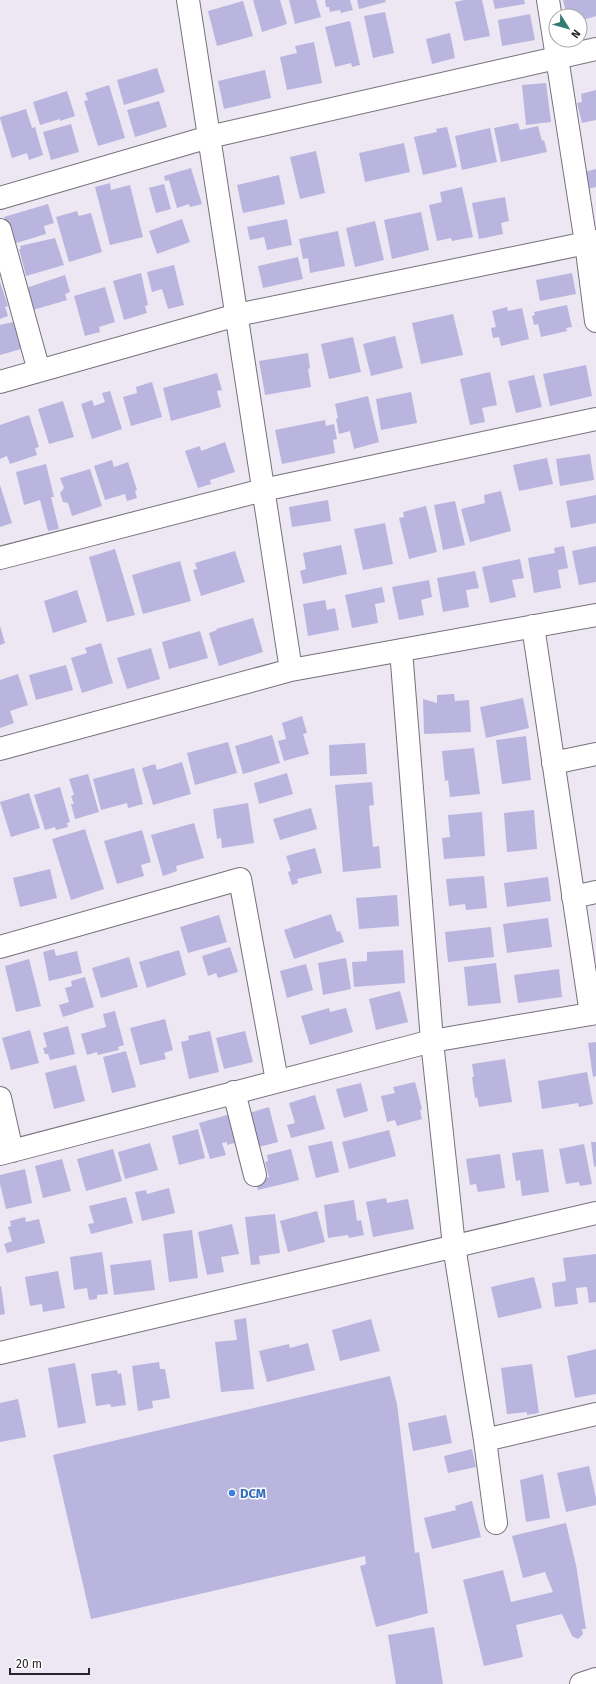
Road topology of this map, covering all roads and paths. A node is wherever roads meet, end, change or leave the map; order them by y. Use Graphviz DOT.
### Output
graph roads {
  1 [pos="188,0"];
  2 [pos="548,0"];
  3 [pos="596,49"];
  4 [pos="557,58"];
  5 [pos="209,137"];
  6 [pos="0,198"];
  7 [pos="0,230"];
  8 [pos="591,242"];
  9 [pos="236,315"];
  10 [pos="596,321"];
  11 [pos="39,371"];
  12 [pos="0,382"];
  13 [pos="596,419"];
  14 [pos="263,490"];
  15 [pos="0,558"];
  16 [pos="596,614"];
  17 [pos="533,626"];
  18 [pos="401,650"];
  19 [pos="291,670"];
  20 [pos="0,749"];
  21 [pos="596,754"];
  22 [pos="553,763"];
  23 [pos="596,892"];
  24 [pos="573,897"];
  25 [pos="0,946"];
  26 [pos="593,1013"];
  27 [pos="432,1041"];
  28 [pos="276,1081"];
  29 [pos="234,1092"];
  30 [pos="0,1098"];
  31 [pos="6,1152"];
  32 [pos="255,1175"];
  33 [pos="596,1213"];
  34 [pos="454,1246"];
  35 [pos="0,1354"];
  36 [pos="596,1414"];
  37 [pos="485,1440"];
  38 [pos="496,1524"];
  39 [pos="596,1679"];
  40 [pos="581,1684"];
  1 -- 5 [label="street"];
  2 -- 4 [label="street"];
  3 -- 4 [label="street"];
  4 -- 5 [label="street"];
  4 -- 8 [label="street"];
  5 -- 6 [label="street"];
  5 -- 9 [label="street"];
  7 -- 11 [label="street"];
  8 -- 9 [label="street"];
  8 -- 10 [label="street"];
  9 -- 11 [label="street"];
  9 -- 14 [label="street"];
  11 -- 12 [label="street"];
  13 -- 14 [label="street"];
  14 -- 15 [label="street"];
  14 -- 19 [label="street"];
  16 -- 17 [label="street"];
  17 -- 18 [label="street"];
  17 -- 22 [label="street"];
  18 -- 19 [label="street"];
  18 -- 27 [label="street"];
  19 -- 20 [label="street"];
  21 -- 22 [label="street"];
  22 -- 24 [label="street"];
  23 -- 24 [label="street"];
  24 -- 26 [label="street"];
  25 -- 28 [label="street"];
  26 -- 27 [label="street"];
  27 -- 28 [label="street"];
  27 -- 34 [label="street"];
  28 -- 29 [label="street"];
  29 -- 31 [label="street"];
  29 -- 32 [label="street"];
  30 -- 31 [label="street"];
  33 -- 34 [label="street"];
  34 -- 35 [label="street"];
  34 -- 37 [label="street"];
  36 -- 37 [label="street"];
  37 -- 38 [label="street"];
  39 -- 40 [label="street"];
}
